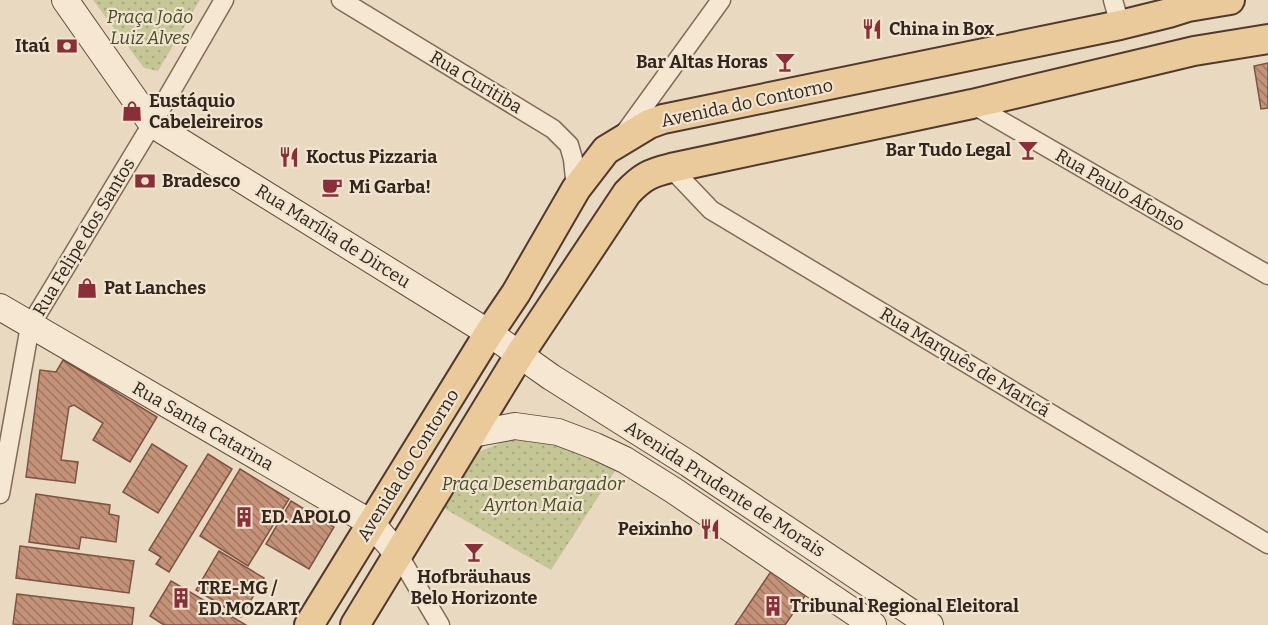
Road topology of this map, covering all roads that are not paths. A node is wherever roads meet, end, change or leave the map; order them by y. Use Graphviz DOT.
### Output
graph roads {
  1 [pos="65,0"];
  2 [pos="224,0"];
  3 [pos="341,0"];
  4 [pos="720,0"];
  5 [pos="1230,0"];
  6 [pos="1160,7"];
  7 [pos="1117,13"];
  8 [pos="1268,39"];
  9 [pos="972,104"];
  10 [pos="152,124"];
  11 [pos="617,142"];
  12 [pos="671,168"];
  13 [pos="576,189"];
  14 [pos="1268,275"];
  15 [pos="0,308"];
  16 [pos="30,326"];
  17 [pos="489,333"];
  18 [pos="520,354"];
  19 [pos="472,434"];
  20 [pos="0,494"];
  21 [pos="371,523"];
  22 [pos="1268,544"];
  23 [pos="398,554"];
  24 [pos="309,625"];
  25 [pos="355,625"];
  26 [pos="440,625"];
  27 [pos="873,625"];
  28 [pos="930,625"];
  1 -- 10 [label="street, Rua Marília de Dirceu"];
  2 -- 10 [label="street, Rua Felipe dos Santos"];
  3 -- 13 [label="street, Rua Curitiba"];
  4 -- 11 [label="street"];
  5 -- 6 [label="main road, Avenida do Contorno"];
  6 -- 7 [label="main road, Avenida do Contorno"];
  7 -- 11 [label="main road, Avenida do Contorno"];
  8 -- 9 [label="main road, Avenida do Contorno"];
  9 -- 12 [label="main road, Avenida do Contorno"];
  9 -- 14 [label="street, Rua Paulo Afonso"];
  10 -- 16 [label="street, Rua Felipe dos Santos"];
  10 -- 17 [label="street, Rua Marília de Dirceu"];
  11 -- 13 [label="main road, Avenida do Contorno"];
  12 -- 18 [label="main road, Avenida do Contorno"];
  12 -- 22 [label="street, Rua Marquês de Maricá"];
  13 -- 17 [label="main road, Avenida do Contorno"];
  15 -- 16 [label="street, Rua Santa Catarina"];
  16 -- 20 [label="street, Rua Felipe dos Santos"];
  16 -- 21 [label="street, Rua Santa Catarina"];
  17 -- 18 [label="street, Rua Marília de Dirceu"];
  17 -- 21 [label="main road, Avenida do Contorno"];
  18 -- 19 [label="main road, Avenida do Contorno"];
  18 -- 28 [label="street, Avenida Prudente de Morais"];
  19 -- 23 [label="main road, Avenida do Contorno"];
  19 -- 27 [label="street, Avenida Prudente de Morais"];
  21 -- 23 [label="street, Rua Santa Catarina"];
  21 -- 24 [label="main road, Avenida do Contorno"];
  23 -- 25 [label="main road, Avenida do Contorno"];
  23 -- 26 [label="street"];
}
